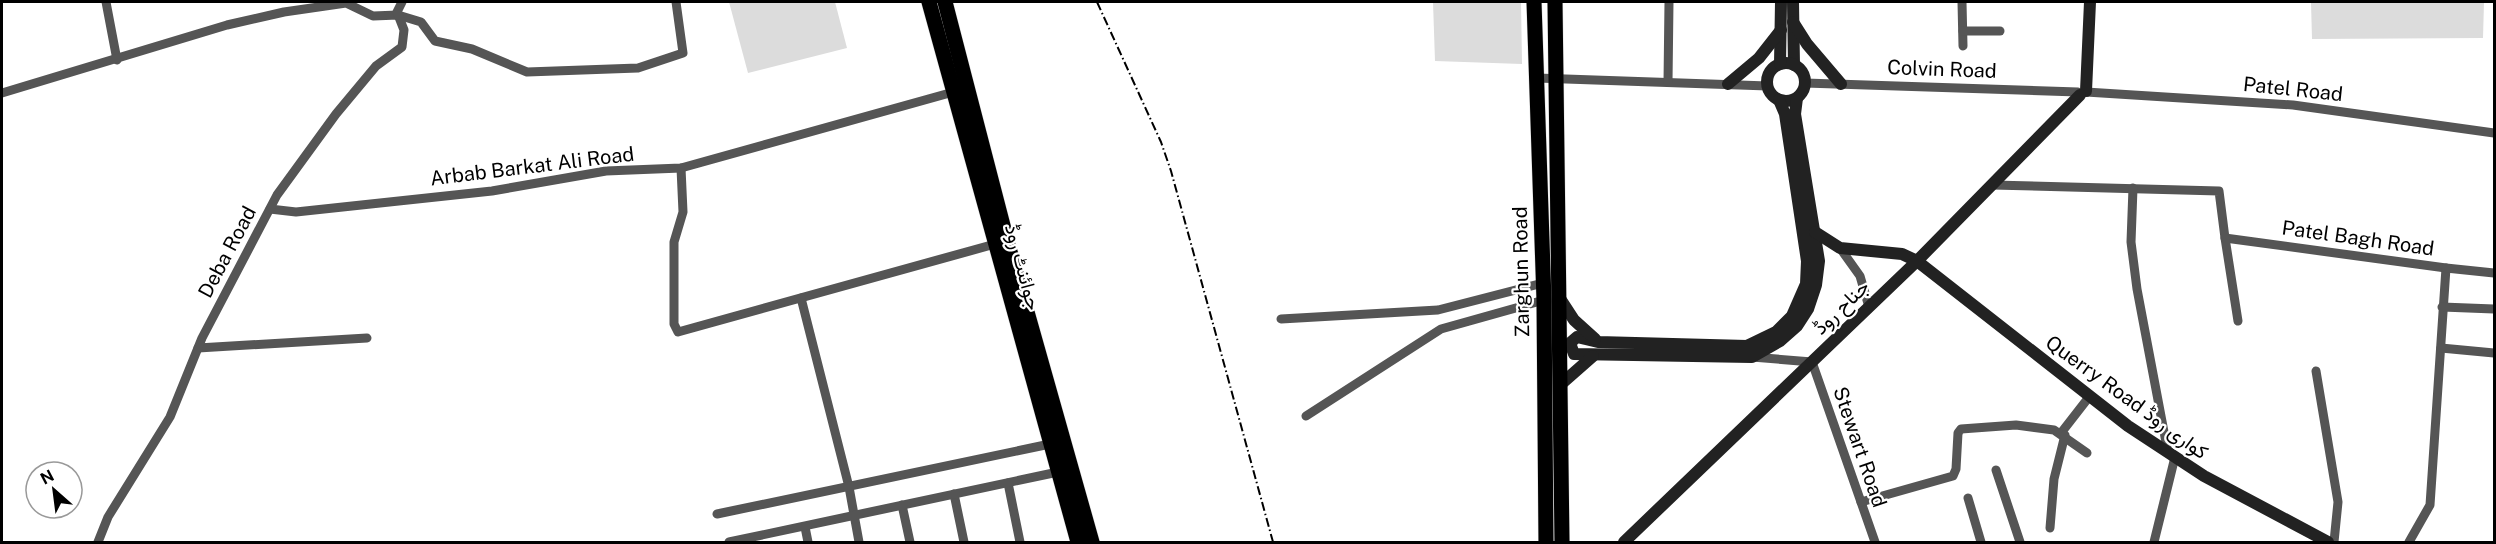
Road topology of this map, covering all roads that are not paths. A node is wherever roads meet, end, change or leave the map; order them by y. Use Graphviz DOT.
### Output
graph roads {
  1 [pos="106,2"];
  2 [pos="402,2"];
  3 [pos="676,2"];
  4 [pos="929,2"];
  5 [pos="945,2"];
  6 [pos="1534,2"];
  7 [pos="1555,2"];
  8 [pos="1669,2"];
  9 [pos="1781,2"];
  10 [pos="1793,2"];
  11 [pos="1962,2"];
  12 [pos="2081,2"];
  13 [pos="2090,2"];
  14 [pos="398,15"];
  15 [pos="1793,22"];
  16 [pos="1781,30"];
  17 [pos="1963,31"];
  18 [pos="2000,31"];
  19 [pos="1963,46"];
  20 [pos="117,60"];
  21 [pos="1780,64"];
  22 [pos="1794,65"];
  23 [pos="1556,77"];
  24 [pos="1537,78"];
  25 [pos="1668,82"];
  26 [pos="1805,83"];
  27 [pos="1728,84"];
  28 [pos="1841,84"];
  29 [pos="1768,86"];
  30 [pos="960,90"];
  31 [pos="2,92"];
  32 [pos="2082,92"];
  33 [pos="1797,98"];
  34 [pos="1779,100"];
  35 [pos="2494,133"];
  36 [pos="681,168"];
  37 [pos="1992,184"];
  38 [pos="2226,184"];
  39 [pos="2133,188"];
  40 [pos="2218,191"];
  41 [pos="270,209"];
  42 [pos="1815,232"];
  43 [pos="2225,238"];
  44 [pos="995,244"];
  45 [pos="1840,248"];
  46 [pos="1917,261"];
  47 [pos="2446,268"];
  48 [pos="2494,273"];
  49 [pos="1543,283"];
  50 [pos="1559,297"];
  51 [pos="801,298"];
  52 [pos="1544,300"];
  53 [pos="1869,307"];
  54 [pos="2442,307"];
  55 [pos="2494,309"];
  56 [pos="1281,319"];
  57 [pos="2238,321"];
  58 [pos="367,338"];
  59 [pos="1598,342"];
  60 [pos="198,348"];
  61 [pos="2441,348"];
  62 [pos="2494,353"];
  63 [pos="1593,356"];
  64 [pos="1752,357"];
  65 [pos="1812,363"];
  66 [pos="2316,371"];
  67 [pos="1560,385"];
  68 [pos="2089,397"];
  69 [pos="1306,416"];
  70 [pos="2063,434"];
  71 [pos="1050,444"];
  72 [pos="2087,453"];
  73 [pos="2171,455"];
  74 [pos="1996,470"];
  75 [pos="1058,472"];
  76 [pos="1008,483"];
  77 [pos="849,487"];
  78 [pos="954,494"];
  79 [pos="1968,498"];
  80 [pos="1861,502"];
  81 [pos="902,506"];
  82 [pos="717,514"];
  83 [pos="853,516"];
  84 [pos="805,527"];
  85 [pos="2050,528"];
  86 [pos="758,539"];
  87 [pos="98,543"];
  88 [pos="729,543"];
  89 [pos="808,543"];
  90 [pos="859,543"];
  91 [pos="910,543"];
  92 [pos="964,543"];
  93 [pos="1020,543"];
  94 [pos="1078,543"];
  95 [pos="1092,543"];
  96 [pos="1546,543"];
  97 [pos="1562,543"];
  98 [pos="1624,543"];
  99 [pos="1875,543"];
  100 [pos="1981,543"];
  101 [pos="2020,543"];
  102 [pos="2154,543"];
  103 [pos="2328,543"];
  104 [pos="2334,543"];
  105 [pos="2409,543"];
  1 -- 20 [label="street"];
  2 -- 14 [label="street, Deba Road"];
  3 -- 14 [label="street"];
  4 -- 30 [label="main road, جوائنٹ روڈ"];
  5 -- 30 [label="main road, جوائنٹ روڈ"];
  6 -- 24 [label="main road, Zarghun Road"];
  7 -- 23 [label="main road, Zarghun Road"];
  8 -- 25 [label="street"];
  9 -- 16 [label="street"];
  10 -- 15 [label="street"];
  11 -- 17 [label="street"];
  12 -- 32 [label="street"];
  13 -- 32 [label="street"];
  14 -- 20 [label="street"];
  14 -- 41 [label="street, Deba Road"];
  15 -- 22 [label="street"];
  15 -- 28 [label="street"];
  16 -- 21 [label="street"];
  16 -- 27 [label="street"];
  17 -- 18 [label="street"];
  17 -- 19 [label="street"];
  20 -- 31 [label="street"];
  21 -- 22 [label="street"];
  21 -- 29 [label="street"];
  22 -- 26 [label="street"];
  23 -- 24 [label="street"];
  23 -- 25 [label="street"];
  23 -- 50 [label="main road, Zarghun Road"];
  24 -- 49 [label="main road, Zarghun Road"];
  25 -- 27 [label="street"];
  26 -- 28 [label="street, Colvin Road"];
  26 -- 33 [label="street"];
  27 -- 29 [label="street"];
  28 -- 32 [label="street, Colvin Road"];
  29 -- 34 [label="street"];
  30 -- 36 [label="street, Arbab Barkat Ali Road"];
  30 -- 44 [label="main road, جوائنٹ روڈ"];
  30 -- 95 [label="main road, جوائنٹ روڈ"];
  32 -- 35 [label="street, Patel Road"];
  32 -- 37 [label="street, جناح روڈ"];
  33 -- 34 [label="street"];
  33 -- 42 [label="street"];
  34 -- 59 [label="street"];
  36 -- 41 [label="street, Arbab Barkat Ali Road"];
  36 -- 51 [label="street"];
  37 -- 39 [label="street"];
  37 -- 46 [label="street, جناح روڈ"];
  38 -- 40 [label="street"];
  39 -- 40 [label="street"];
  39 -- 73 [label="street"];
  40 -- 43 [label="street"];
  41 -- 60 [label="street, Deba Road"];
  42 -- 45 [label="street"];
  42 -- 64 [label="street"];
  43 -- 47 [label="street, Patel Bagh Road"];
  43 -- 57 [label="street"];
  44 -- 51 [label="street"];
  44 -- 71 [label="main road, جوائنٹ روڈ"];
  45 -- 46 [label="street"];
  45 -- 53 [label="street"];
  46 -- 53 [label="street, جناح روڈ"];
  46 -- 68 [label="street, Querry Road کواری روڈ"];
  47 -- 48 [label="street"];
  47 -- 54 [label="street, Patel Bagh Road"];
  49 -- 52 [label="main road, Zarghun Road"];
  49 -- 56 [label="street"];
  50 -- 59 [label="street"];
  50 -- 67 [label="main road, Zarghun Road"];
  51 -- 77 [label="street"];
  52 -- 69 [label="street"];
  52 -- 96 [label="main road, Zarghun Road"];
  53 -- 65 [label="street, جناح روڈ"];
  54 -- 55 [label="street"];
  54 -- 61 [label="street, Patel Bagh Road"];
  58 -- 60 [label="street"];
  59 -- 63 [label="street"];
  60 -- 87 [label="street, Deba Road"];
  61 -- 62 [label="street"];
  61 -- 105 [label="street, Patel Bagh Road"];
  63 -- 64 [label="street"];
  63 -- 67 [label="street"];
  64 -- 65 [label="street"];
  65 -- 80 [label="street, Stewart Road"];
  65 -- 98 [label="street, جناح روڈ"];
  66 -- 104 [label="street"];
  67 -- 97 [label="main road, Zarghun Road"];
  68 -- 70 [label="street"];
  68 -- 73 [label="street, Querry Road کواری روڈ"];
  70 -- 72 [label="street"];
  70 -- 80 [label="street"];
  70 -- 85 [label="street"];
  71 -- 75 [label="main road, جوائنٹ روڈ"];
  71 -- 77 [label="street"];
  73 -- 102 [label="street"];
  73 -- 103 [label="street, Querry Road کواری روڈ"];
  74 -- 101 [label="street"];
  75 -- 76 [label="street"];
  75 -- 94 [label="main road, جوائنٹ روڈ"];
  76 -- 78 [label="street"];
  76 -- 93 [label="street"];
  77 -- 82 [label="street"];
  77 -- 83 [label="street"];
  78 -- 81 [label="street"];
  78 -- 92 [label="street"];
  79 -- 100 [label="street"];
  80 -- 99 [label="street, Stewart Road"];
  81 -- 83 [label="street"];
  81 -- 91 [label="street"];
  83 -- 84 [label="street"];
  83 -- 90 [label="street"];
  84 -- 86 [label="street"];
  84 -- 89 [label="street"];
  86 -- 88 [label="street"];
}
